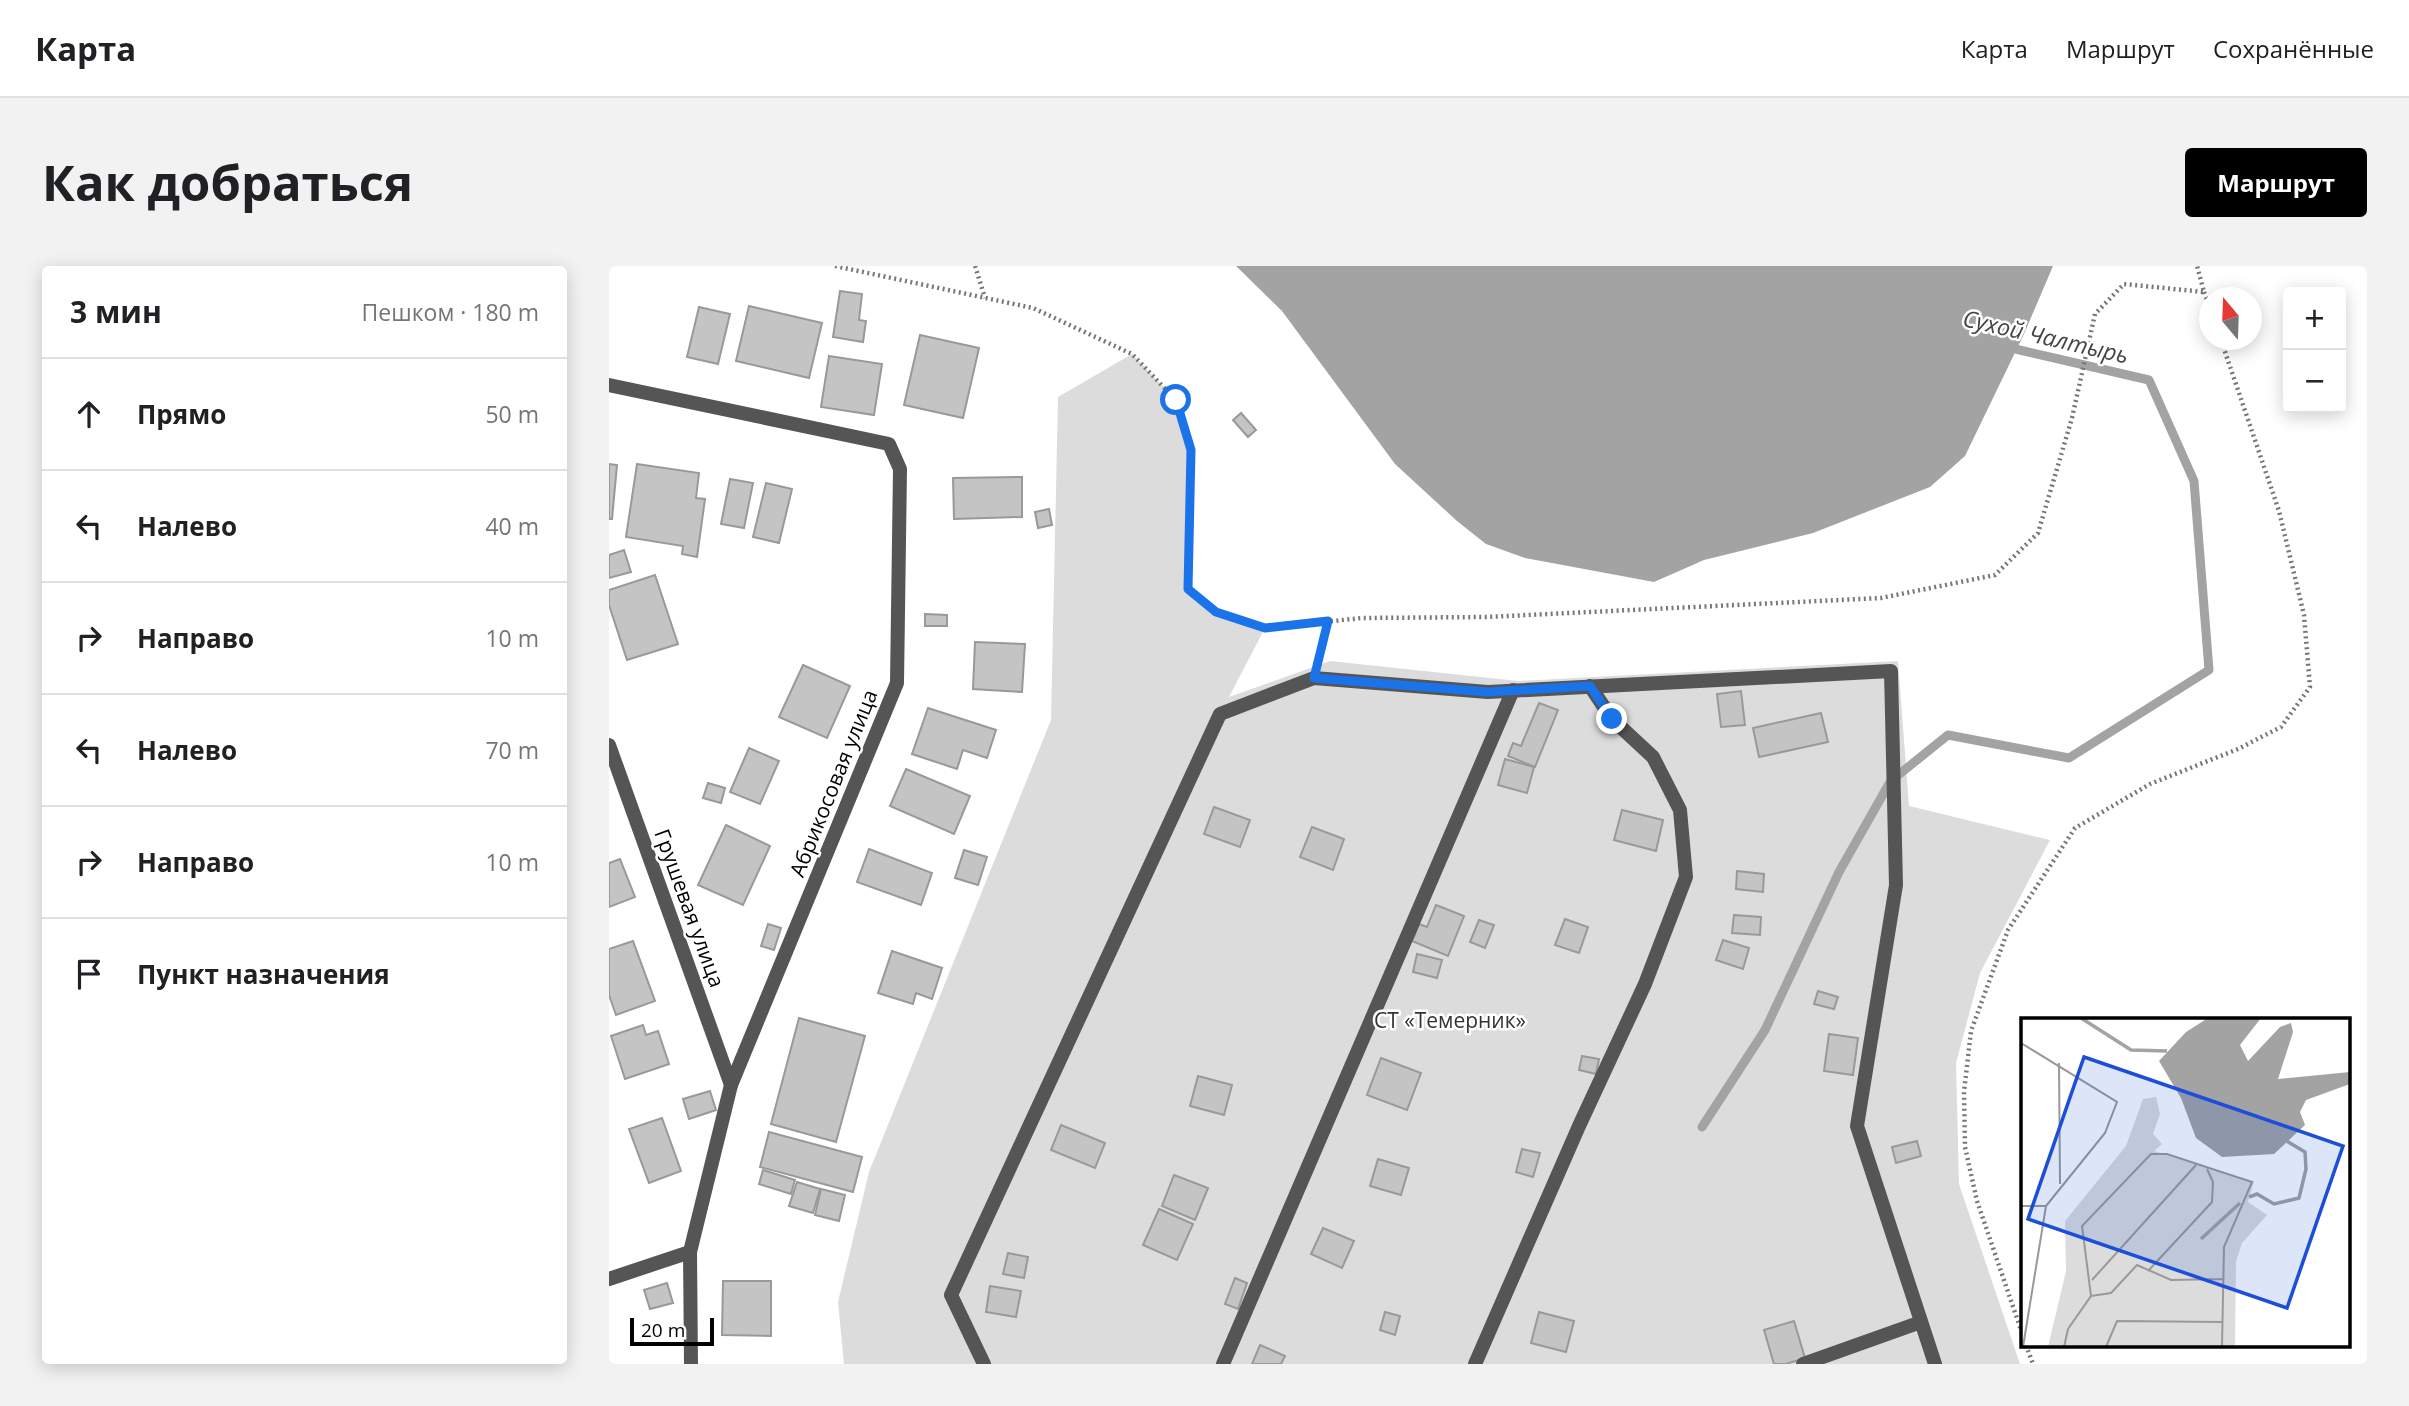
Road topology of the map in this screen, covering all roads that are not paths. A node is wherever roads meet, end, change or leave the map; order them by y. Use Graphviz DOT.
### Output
graph roads {
  1 [pos="609,385"];
  2 [pos="1590,686"];
  3 [pos="1513,690"];
  4 [pos="609,744"];
  5 [pos="731,1085"];
  6 [pos="690,1252"];
  7 [pos="609,1279"];
  8 [pos="1921,1322"];
  9 [pos="691,1364"];
  10 [pos="984,1364"];
  11 [pos="1223,1364"];
  12 [pos="1475,1364"];
  13 [pos="1803,1364"];
  14 [pos="1935,1364"];
  1 -- 5 [label="street, Абрикосовая улица"];
  2 -- 3 [label="street"];
  2 -- 8 [label="street"];
  2 -- 12 [label="street"];
  3 -- 10 [label="street"];
  3 -- 11 [label="street"];
  4 -- 5 [label="street, Грушевая улица"];
  5 -- 6 [label="street, Абрикосовая улица"];
  6 -- 7 [label="street"];
  6 -- 9 [label="street, Абрикосовая улица"];
  8 -- 13 [label="street"];
  8 -- 14 [label="street"];
}
